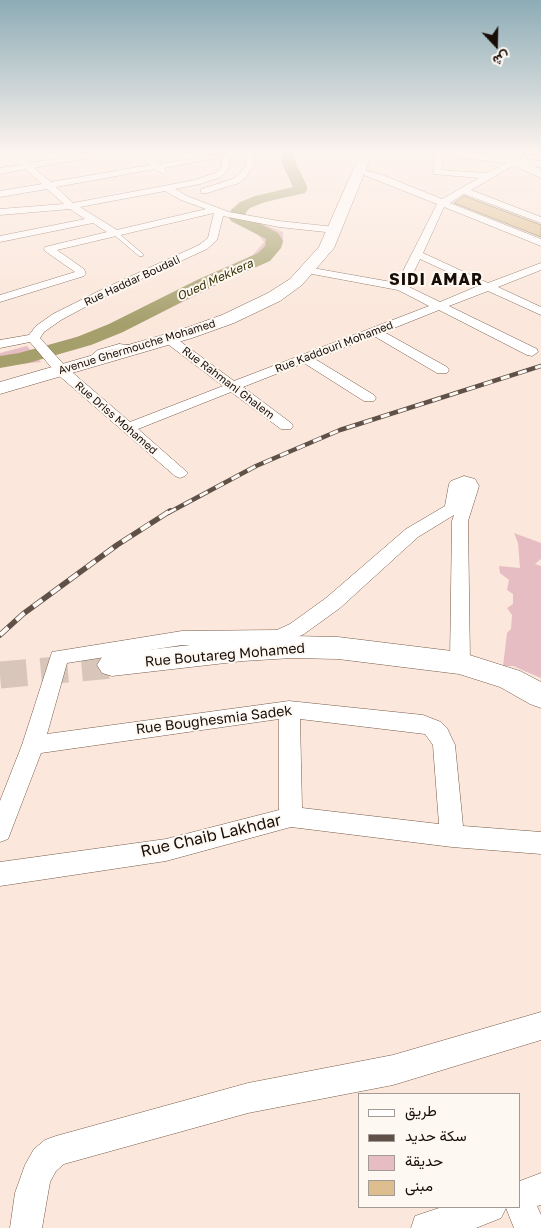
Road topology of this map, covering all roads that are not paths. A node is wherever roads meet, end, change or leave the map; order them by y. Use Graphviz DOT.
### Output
graph roads {
  1 [pos="25,209"];
  2 [pos="77,209"];
  3 [pos="213,209"];
  4 [pos="344,209"];
  5 [pos="438,209"];
  6 [pos="455,209"];
  7 [pos="514,209"];
  8 [pos="1,211"];
  9 [pos="220,212"];
  10 [pos="95,220"];
  11 [pos="541,220"];
  12 [pos="335,230"];
  13 [pos="115,233"];
  14 [pos="0,239"];
  15 [pos="541,243"];
  16 [pos="417,254"];
  17 [pos="140,255"];
  18 [pos="541,266"];
  19 [pos="307,270"];
  20 [pos="401,287"];
  21 [pos="487,287"];
  22 [pos="0,299"];
  23 [pos="440,306"];
  24 [pos="541,310"];
  25 [pos="374,332"];
  26 [pos="169,339"];
  27 [pos="33,340"];
  28 [pos="0,344"];
  29 [pos="532,352"];
  30 [pos="306,358"];
  31 [pos="57,366"];
  32 [pos="442,370"];
  33 [pos="232,387"];
  34 [pos="0,388"];
  35 [pos="370,398"];
  36 [pos="286,426"];
  37 [pos="127,428"];
  38 [pos="180,473"];
  39 [pos="59,656"];
  40 [pos="460,663"];
  41 [pos="112,665"];
  42 [pos="541,696"];
  43 [pos="289,709"];
  44 [pos="33,745"];
  45 [pos="292,817"];
  46 [pos="0,831"];
  47 [pos="452,836"];
  48 [pos="541,843"];
  49 [pos="0,874"];
  50 [pos="541,1026"];
  51 [pos="541,1189"];
  52 [pos="521,1196"];
  53 [pos="521,1206"];
  54 [pos="487,1208"];
  55 [pos="26,1228"];
  56 [pos="427,1228"];
  57 [pos="530,1228"];
  1 -- 8 [label="street"];
  2 -- 10 [label="street"];
  3 -- 9 [label="street"];
  4 -- 12 [label="main road, Avenue Ghermouche Mohamed"];
  5 -- 16 [label="street"];
  6 -- 15 [label="street"];
  7 -- 11 [label="street"];
  9 -- 12 [label="street"];
  9 -- 13 [label="street"];
  9 -- 27 [label="street, Rue Haddar Boudali"];
  10 -- 13 [label="street"];
  10 -- 14 [label="street"];
  12 -- 19 [label="main road, Avenue Ghermouche Mohamed"];
  13 -- 17 [label="lane"];
  13 -- 22 [label="street"];
  16 -- 20 [label="street"];
  16 -- 21 [label="street"];
  18 -- 21 [label="street, Rue Kaddouri Mohamed"];
  19 -- 20 [label="street"];
  19 -- 26 [label="main road, Avenue Ghermouche Mohamed"];
  20 -- 23 [label="street"];
  21 -- 23 [label="street, Rue Kaddouri Mohamed"];
  21 -- 24 [label="street"];
  23 -- 25 [label="street, Rue Kaddouri Mohamed"];
  23 -- 29 [label="street"];
  25 -- 30 [label="street, Rue Kaddouri Mohamed"];
  25 -- 32 [label="street"];
  26 -- 31 [label="main road, Avenue Ghermouche Mohamed"];
  26 -- 33 [label="street, Rue Rahmani Ghalem"];
  27 -- 28 [label="street"];
  27 -- 31 [label="street"];
  30 -- 33 [label="street, Rue Kaddouri Mohamed"];
  30 -- 35 [label="street"];
  31 -- 34 [label="main road, Avenue Ghermouche Mohamed"];
  31 -- 37 [label="street, Rue Driss Mohamed"];
  33 -- 36 [label="street, Rue Rahmani Ghalem"];
  33 -- 37 [label="street, Rue Kaddouri Mohamed"];
  37 -- 38 [label="street, Rue Driss Mohamed"];
  39 -- 40 [label="street"];
  39 -- 44 [label="street"];
  40 -- 41 [label="main road, Rue Boutareg Mohamed"];
  40 -- 42 [label="main road, Rue Boutareg Mohamed"];
  43 -- 44 [label="street, Rue Boughesmia Sadek"];
  43 -- 45 [label="street"];
  43 -- 47 [label="street, Rue Boughesmia Sadek"];
  44 -- 46 [label="street"];
  45 -- 47 [label="street, Rue Chaib Lakhdar"];
  45 -- 49 [label="street, Rue Chaib Lakhdar"];
  47 -- 48 [label="street, Rue Chaib Lakhdar"];
  50 -- 55 [label="street"];
  51 -- 52 [label="street"];
  53 -- 57 [label="street"];
  54 -- 56 [label="street"];
}
